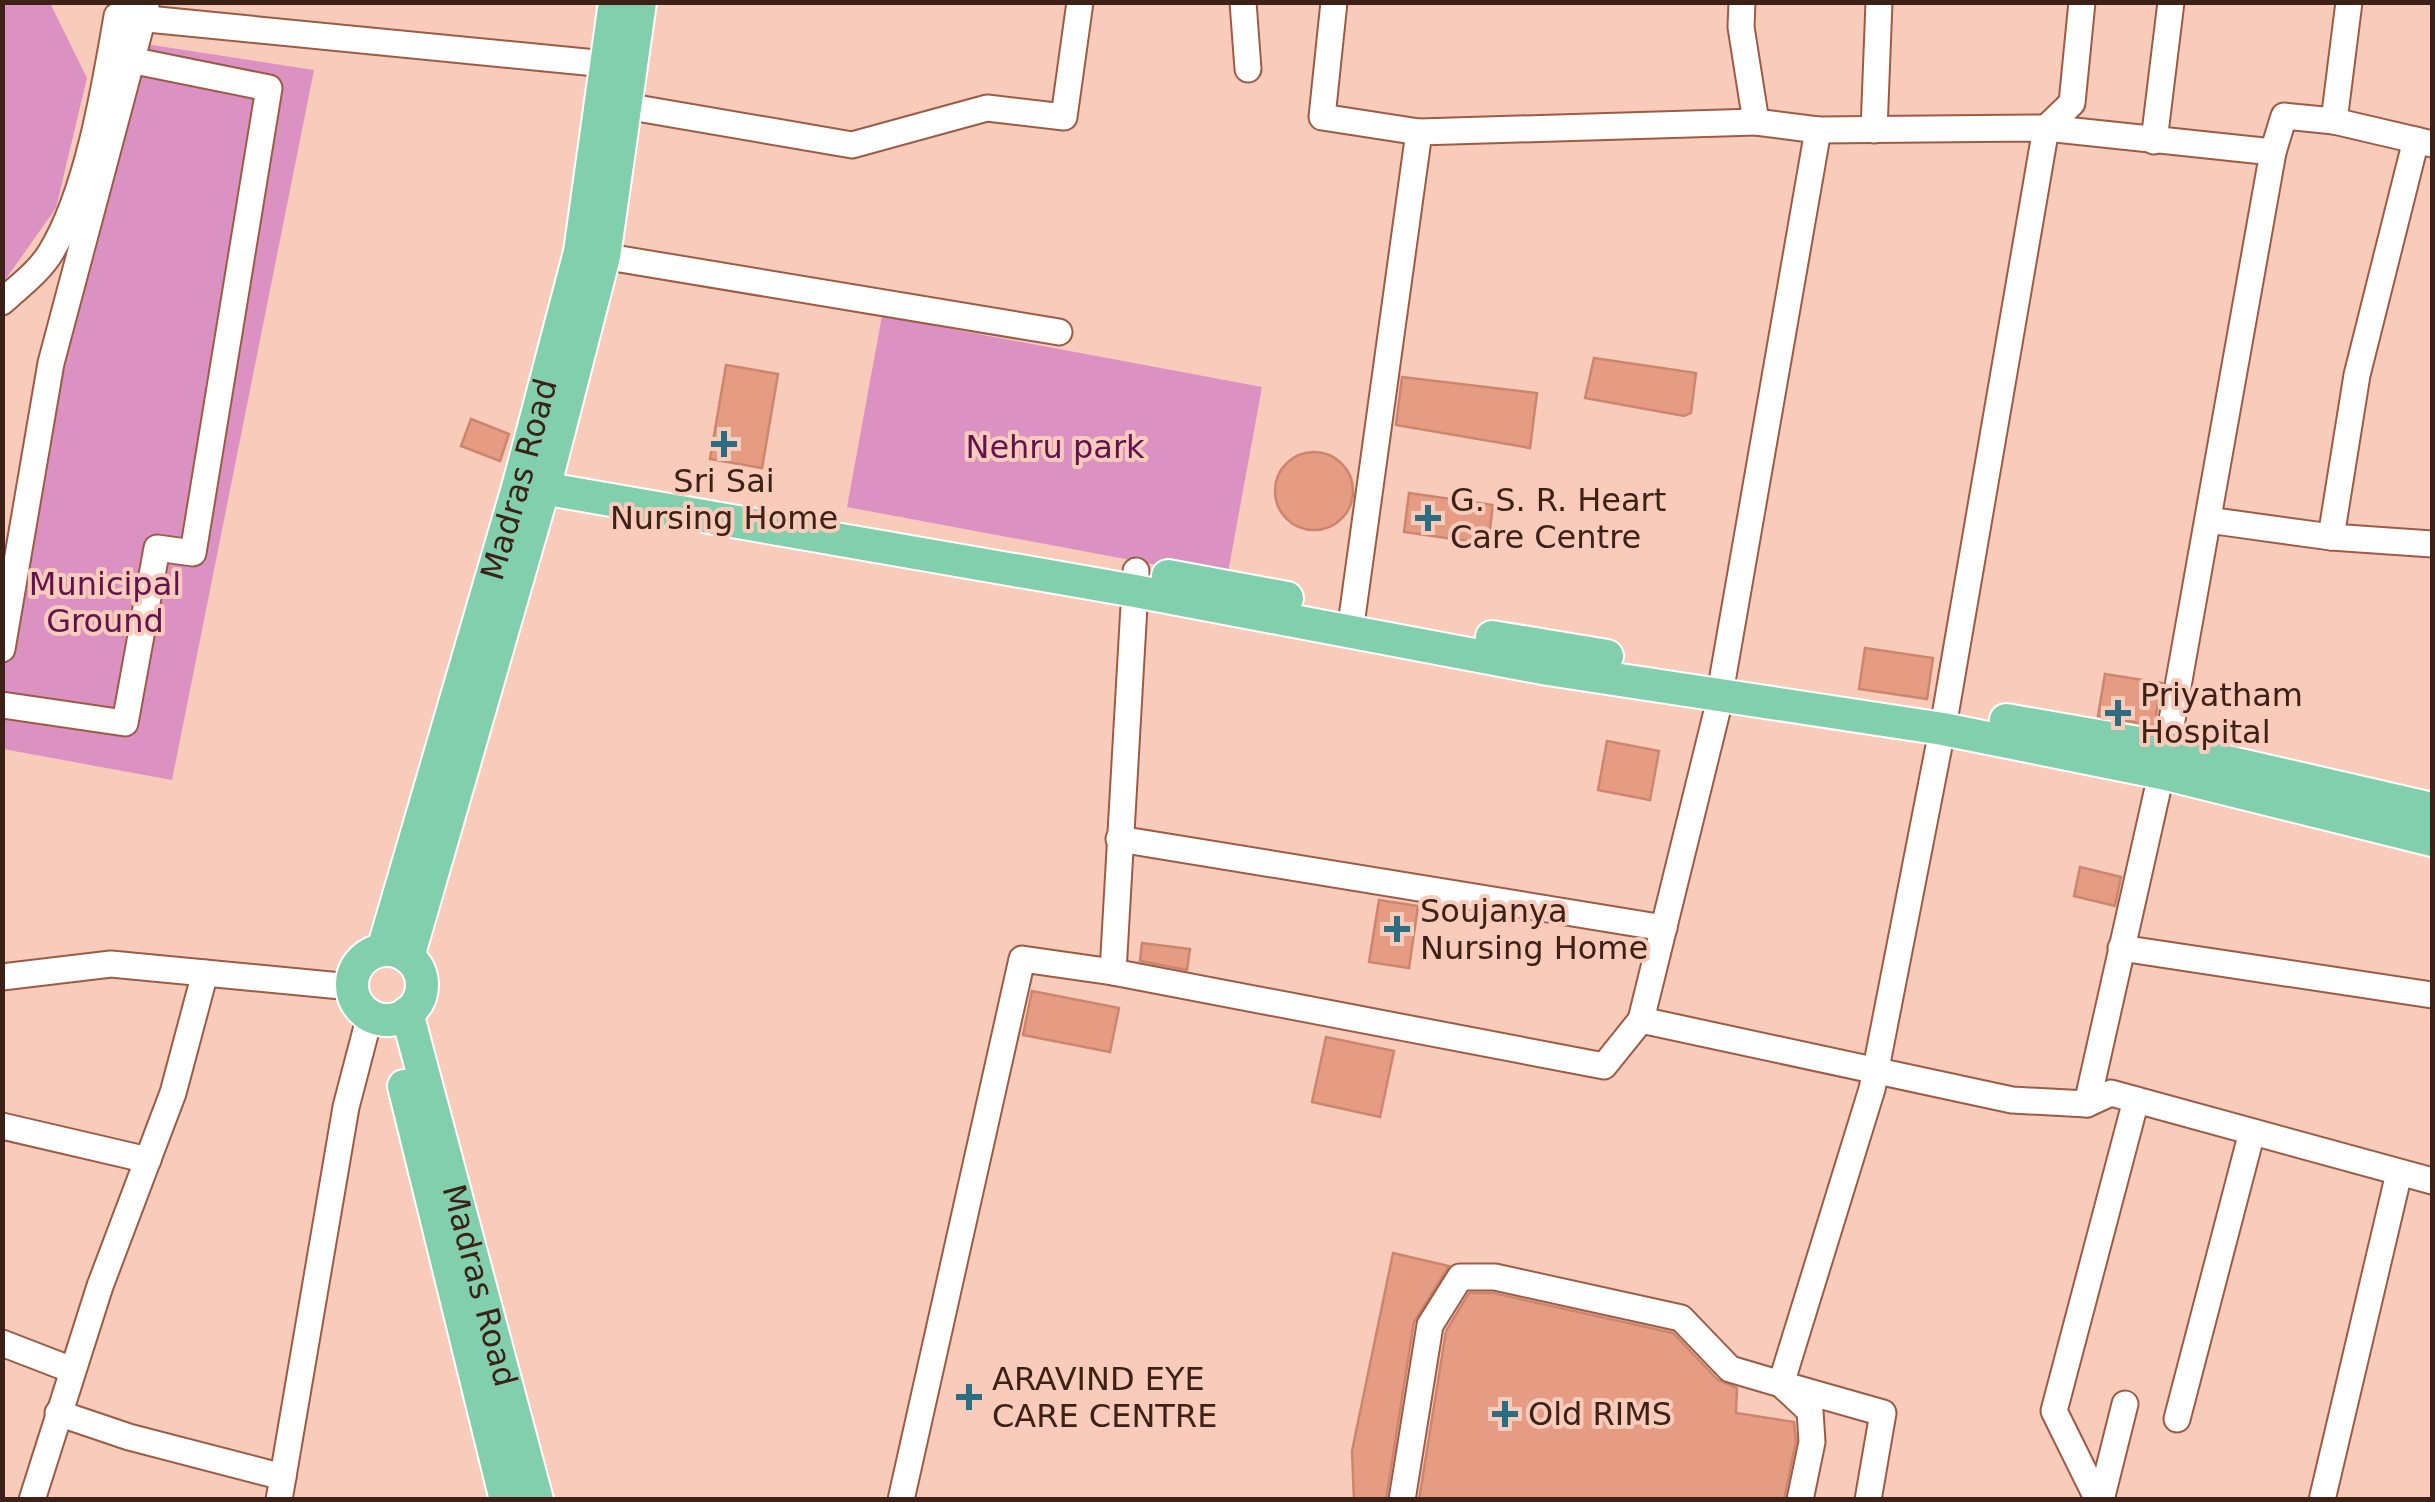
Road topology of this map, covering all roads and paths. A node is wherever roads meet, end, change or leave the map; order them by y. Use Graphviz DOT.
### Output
graph roads {
  1 [pos="615,2"];
  2 [pos="640,2"];
  3 [pos="1080,2"];
  4 [pos="1243,2"];
  5 [pos="1334,2"];
  6 [pos="1742,2"];
  7 [pos="1879,2"];
  8 [pos="2082,2"];
  9 [pos="2170,2"];
  10 [pos="2349,2"];
  11 [pos="146,11"];
  12 [pos="135,60"];
  13 [pos="606,64"];
  14 [pos="1248,68"];
  15 [pos="625,106"];
  16 [pos="2334,121"];
  17 [pos="1756,122"];
  18 [pos="2046,128"];
  19 [pos="1818,130"];
  20 [pos="1874,130"];
  21 [pos="1419,132"];
  22 [pos="2154,141"];
  23 [pos="2424,142"];
  24 [pos="2274,152"];
  25 [pos="592,254"];
  26 [pos="2,302"];
  27 [pos="1059,332"];
  28 [pos="533,478"];
  29 [pos="2208,520"];
  30 [pos="2331,536"];
  31 [pos="2432,544"];
  32 [pos="1136,581"];
  33 [pos="1352,622"];
  34 [pos="2,649"];
  35 [pos="1722,685"];
  36 [pos="2,705"];
  37 [pos="1944,720"];
  38 [pos="2164,761"];
  39 [pos="2432,810"];
  40 [pos="1119,839"];
  41 [pos="2432,840"];
  42 [pos="1664,928"];
  43 [pos="2122,948"];
  44 [pos="395,953"];
  45 [pos="1113,972"];
  46 [pos="205,973"];
  47 [pos="2,976"];
  48 [pos="340,986"];
  49 [pos="2432,996"];
  50 [pos="387,1016"];
  51 [pos="1641,1020"];
  52 [pos="1876,1070"];
  53 [pos="2136,1100"];
  54 [pos="2087,1104"];
  55 [pos="2,1126"];
  56 [pos="2252,1132"];
  57 [pos="148,1160"];
  58 [pos="2399,1173"];
  59 [pos="2432,1181"];
  60 [pos="2,1343"];
  61 [pos="72,1370"];
  62 [pos="1782,1384"];
  63 [pos="2125,1404"];
  64 [pos="58,1413"];
  65 [pos="2176,1419"];
  66 [pos="281,1488"];
  67 [pos="32,1500"];
  68 [pos="506,1500"];
  69 [pos="537,1500"];
  70 [pos="901,1500"];
  71 [pos="1402,1500"];
  72 [pos="1800,1500"];
  73 [pos="1868,1500"];
  74 [pos="2100,1500"];
  75 [pos="2322,1500"];
  1 -- 13 [label="main road, Madras Road"];
  2 -- 15 [label="main road"];
  3 -- 15 [label="street"];
  4 -- 14 [label="street"];
  5 -- 21 [label="street"];
  6 -- 17 [label="street"];
  7 -- 20 [label="street"];
  8 -- 18 [label="street"];
  9 -- 22 [label="street"];
  10 -- 16 [label="street"];
  11 -- 12 [label="street"];
  11 -- 13 [label="street"];
  11 -- 26 [label="street"];
  12 -- 34 [label="street"];
  12 -- 36 [label="street"];
  13 -- 25 [label="main road, Madras Road"];
  15 -- 25 [label="main road"];
  16 -- 23 [label="street"];
  16 -- 24 [label="street"];
  17 -- 19 [label="street"];
  17 -- 21 [label="street"];
  18 -- 20 [label="street"];
  18 -- 22 [label="street"];
  18 -- 37 [label="street"];
  19 -- 20 [label="street"];
  19 -- 35 [label="street"];
  21 -- 33 [label="street"];
  22 -- 24 [label="street"];
  23 -- 30 [label="street"];
  24 -- 29 [label="street"];
  25 -- 27 [label="street"];
  25 -- 28 [label="main road, Madras Road"];
  28 -- 32 [label="main road"];
  28 -- 44 [label="main road, Madras Road"];
  29 -- 30 [label="street"];
  29 -- 38 [label="street"];
  30 -- 31 [label="street"];
  32 -- 33 [label="main road"];
  32 -- 40 [label="street"];
  33 -- 35 [label="main road"];
  35 -- 37 [label="main road"];
  35 -- 42 [label="street"];
  37 -- 38 [label="main road"];
  37 -- 52 [label="street"];
  38 -- 39 [label="main road"];
  38 -- 41 [label="main road"];
  38 -- 43 [label="street"];
  40 -- 42 [label="street"];
  40 -- 45 [label="street"];
  42 -- 51 [label="street"];
  43 -- 49 [label="street"];
  43 -- 54 [label="street"];
  44 -- 50 [label="main road"];
  44 -- 50 [label="main road"];
  45 -- 51 [label="street"];
  45 -- 70 [label="street"];
  46 -- 47 [label="street"];
  46 -- 48 [label="street"];
  46 -- 57 [label="street"];
  50 -- 66 [label="street"];
  50 -- 68 [label="main road"];
  50 -- 69 [label="main road, Madras Road"];
  51 -- 52 [label="street"];
  52 -- 54 [label="street"];
  52 -- 62 [label="street"];
  53 -- 54 [label="street"];
  53 -- 56 [label="street"];
  53 -- 74 [label="street"];
  55 -- 57 [label="street"];
  56 -- 58 [label="street"];
  56 -- 65 [label="street"];
  57 -- 61 [label="street"];
  58 -- 59 [label="street"];
  58 -- 75 [label="street"];
  60 -- 61 [label="street"];
  61 -- 64 [label="street"];
  62 -- 71 [label="street"];
  62 -- 72 [label="street"];
  62 -- 73 [label="street"];
  63 -- 74 [label="street"];
  64 -- 66 [label="street"];
  64 -- 67 [label="street"];
}
